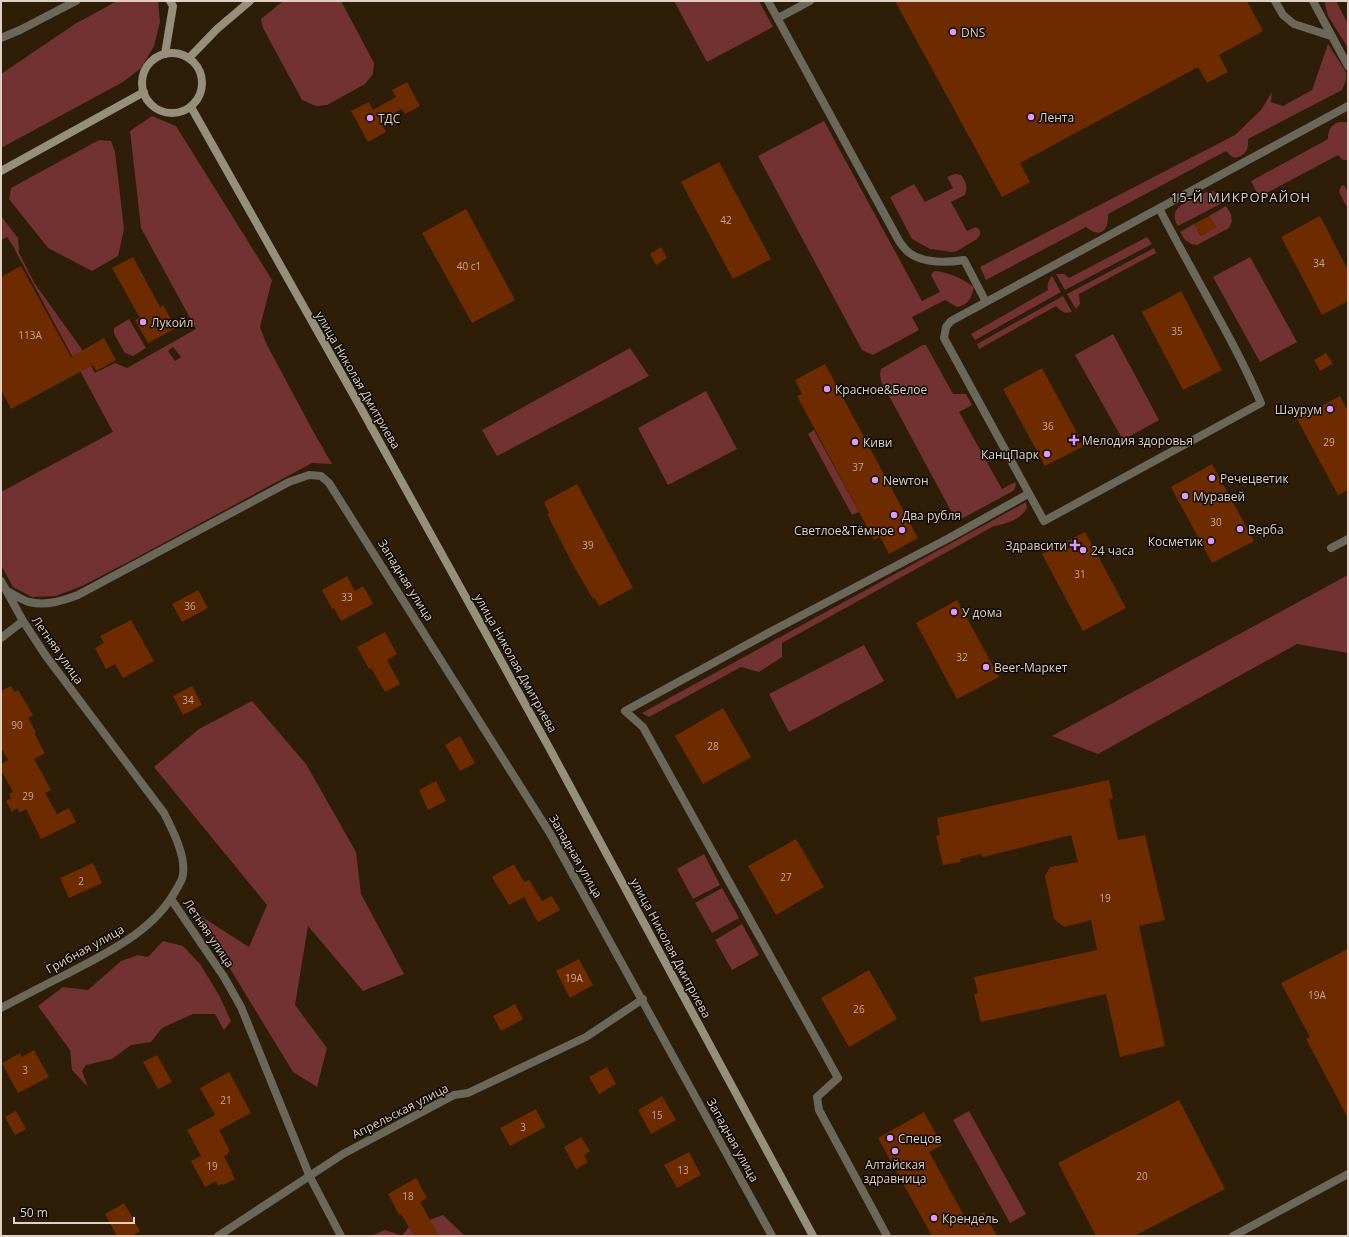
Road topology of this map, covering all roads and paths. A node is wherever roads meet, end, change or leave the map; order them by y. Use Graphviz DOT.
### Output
graph roads {
  1 [pos="76,1"];
  2 [pos="170,1"];
  3 [pos="250,1"];
  4 [pos="768,1"];
  5 [pos="810,1"];
  6 [pos="1275,1"];
  7 [pos="1313,1"];
  8 [pos="778,18"];
  9 [pos="1331,36"];
  10 [pos="1,38"];
  11 [pos="165,54"];
  12 [pos="189,58"];
  13 [pos="1348,66"];
  14 [pos="144,92"];
  15 [pos="1348,106"];
  16 [pos="191,107"];
  17 [pos="1,171"];
  18 [pos="1159,208"];
  19 [pos="986,302"];
  20 [pos="1028,494"];
  21 [pos="1348,539"];
  22 [pos="1331,548"];
  23 [pos="1,582"];
  24 [pos="7,591"];
  25 [pos="23,621"];
  26 [pos="1,638"];
  27 [pos="171,899"];
  28 [pos="643,1000"];
  29 [pos="1,1008"];
  30 [pos="1348,1174"];
  31 [pos="310,1177"];
  32 [pos="218,1236"];
  33 [pos="340,1236"];
  34 [pos="772,1236"];
  35 [pos="813,1236"];
  36 [pos="887,1236"];
  37 [pos="1233,1236"];
  1 -- 10 [label="street"];
  2 -- 11 [label="main road"];
  3 -- 12 [label="main road"];
  4 -- 8 [label="street"];
  5 -- 8 [label="street"];
  6 -- 9 [label="street"];
  7 -- 9 [label="street"];
  8 -- 19 [label="street"];
  9 -- 13 [label="street"];
  11 -- 12 [label="main road"];
  11 -- 14 [label="main road"];
  12 -- 16 [label="main road"];
  14 -- 16 [label="main road"];
  14 -- 17 [label="main road"];
  15 -- 18 [label="street"];
  16 -- 35 [label="main road, улица Николая Дмитриева"];
  18 -- 19 [label="street"];
  18 -- 20 [label="street"];
  19 -- 20 [label="street"];
  20 -- 36 [label="street"];
  21 -- 22 [label="street"];
  23 -- 24 [label="street, Летняя улица"];
  24 -- 25 [label="street, Летняя улица"];
  24 -- 28 [label="street, Западная улица"];
  25 -- 26 [label="street"];
  25 -- 27 [label="street, Летняя улица"];
  27 -- 29 [label="street, Грибная улица"];
  27 -- 31 [label="street, Летняя улица"];
  28 -- 31 [label="street, Апрельская улица"];
  28 -- 34 [label="street, Западная улица"];
  30 -- 37 [label="street"];
  31 -- 32 [label="street, Апрельская улица"];
  31 -- 33 [label="street, Летняя улица"];
}
